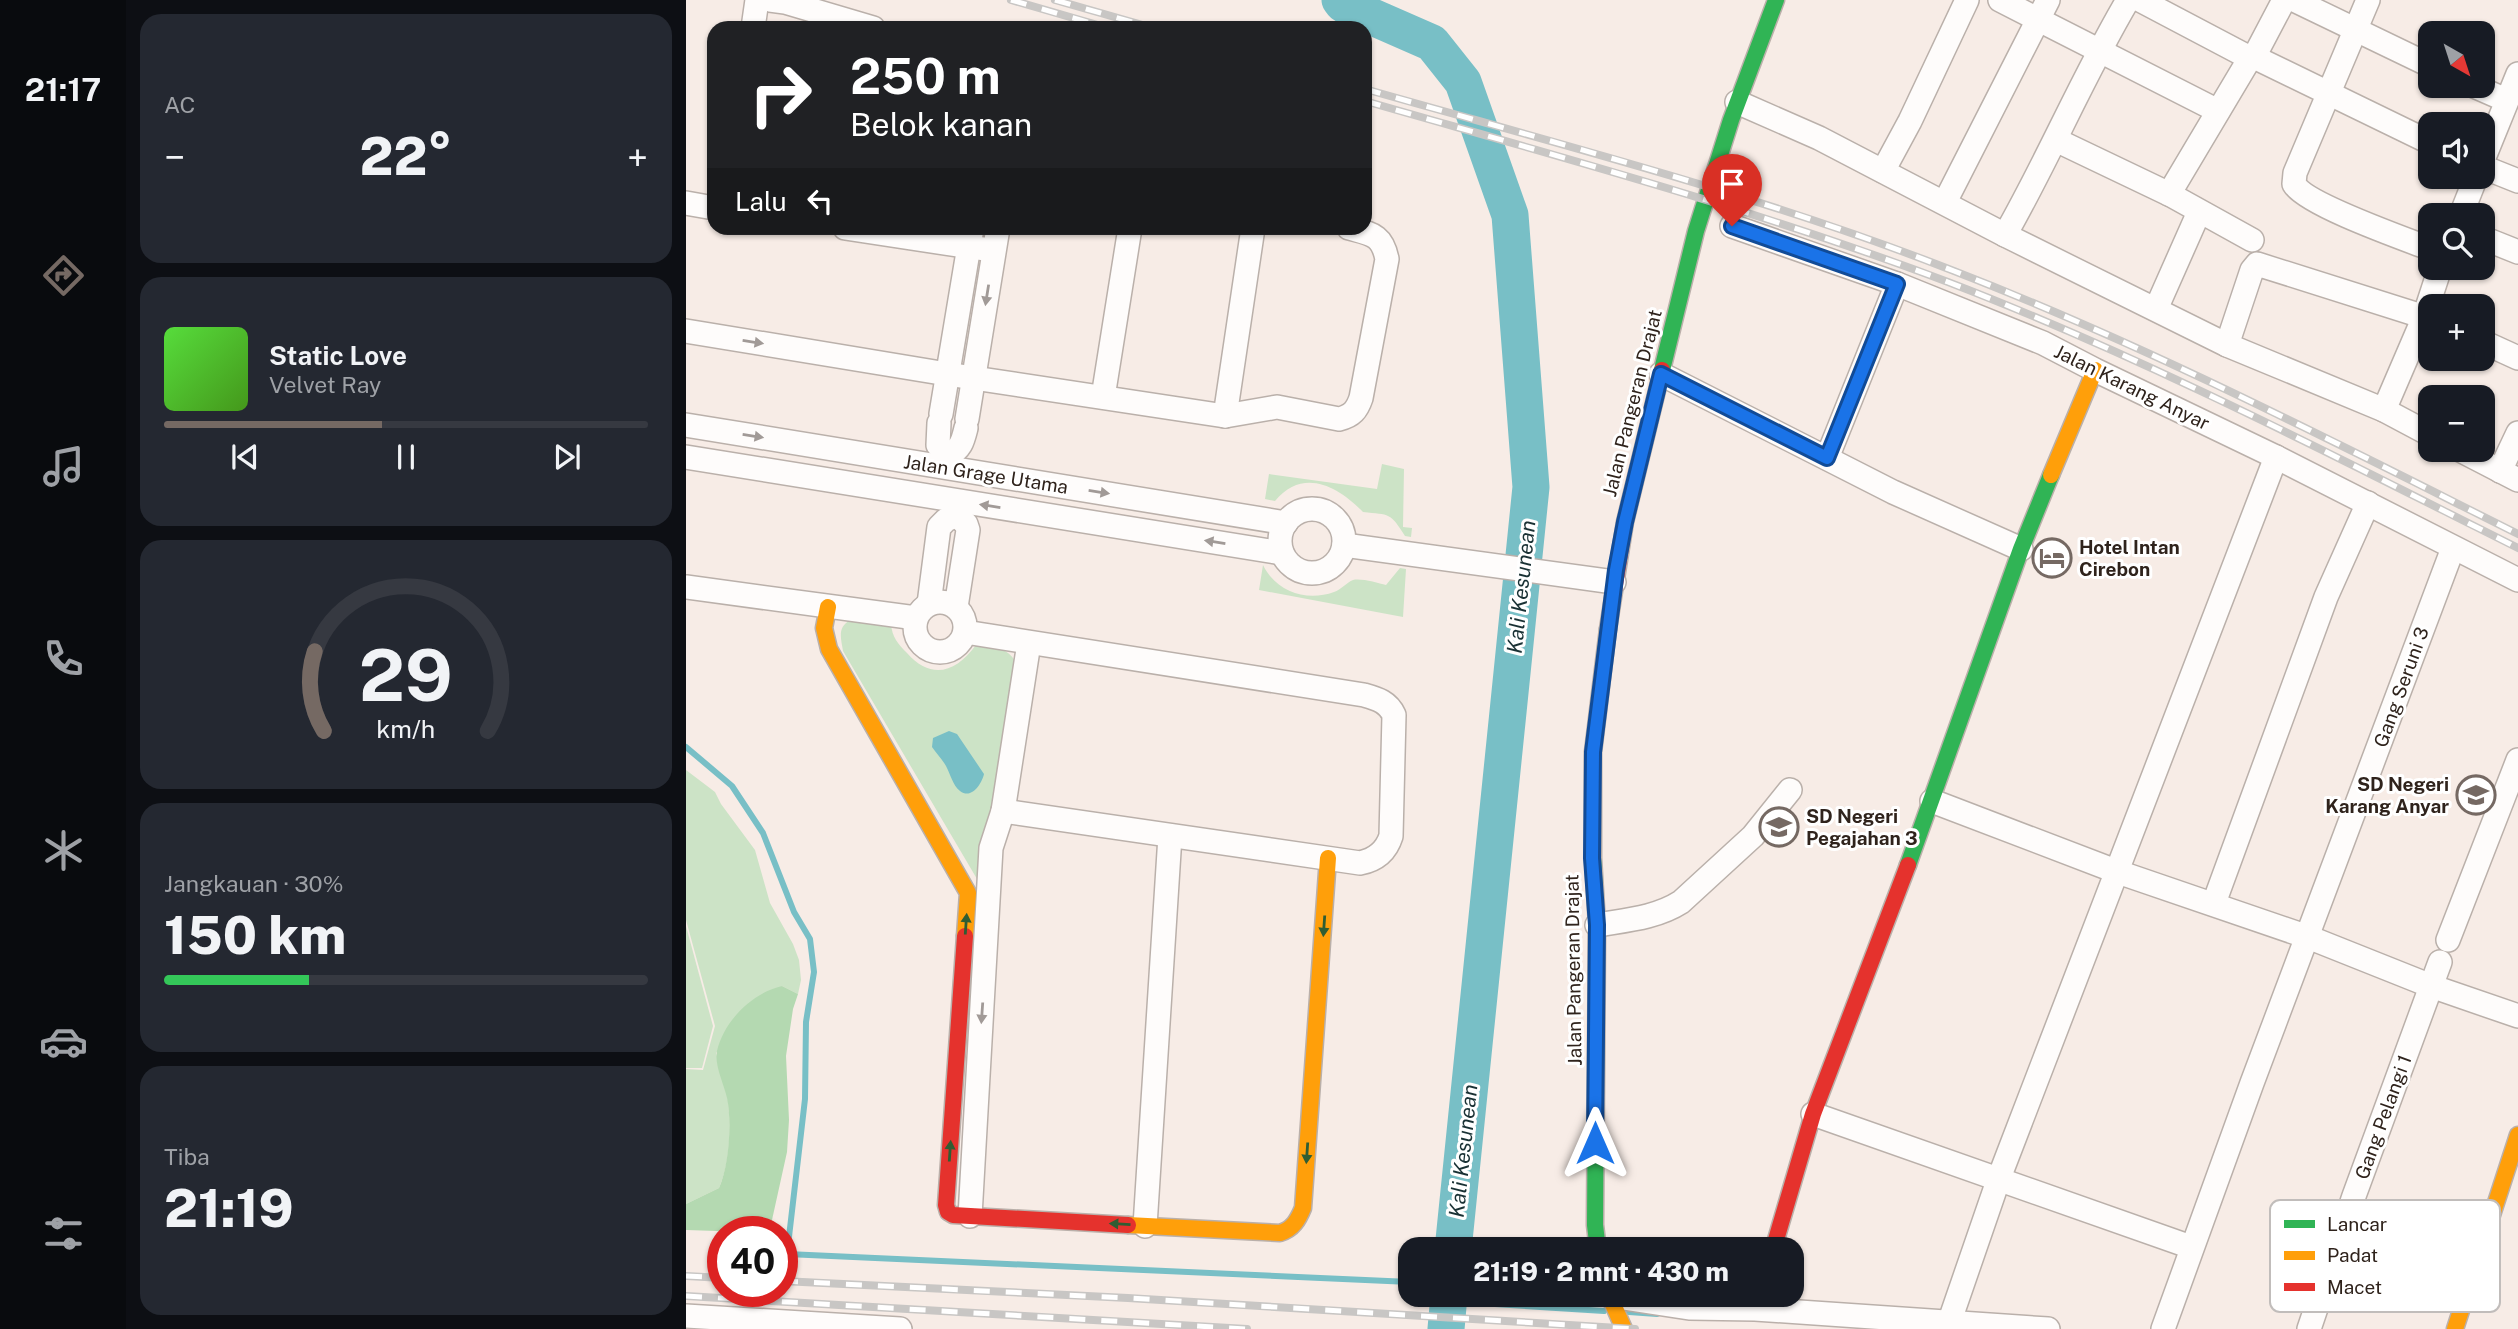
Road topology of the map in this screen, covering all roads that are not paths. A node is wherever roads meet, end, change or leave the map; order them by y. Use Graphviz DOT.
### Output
graph roads {
  1 [pos="757,0"];
  2 [pos="769,0"];
  3 [pos="1967,0"];
  4 [pos="2000,0"];
  5 [pos="2129,0"];
  6 [pos="2140,0"];
  7 [pos="2284,0"];
  8 [pos="2294,0"];
  9 [pos="2368,0"];
  10 [pos="1773,1"];
  11 [pos="2043,10"];
  12 [pos="754,21"];
  13 [pos="849,21"];
  14 [pos="2357,30"];
  15 [pos="2100,51"];
  16 [pos="2252,57"];
  17 [pos="2418,60"];
  18 [pos="2518,74"];
  19 [pos="2329,95"];
  20 [pos="2496,96"];
  21 [pos="2506,100"];
  22 [pos="1734,109"];
  23 [pos="2218,111"];
  24 [pos="2495,129"];
  25 [pos="2418,137"];
  26 [pos="2056,140"];
  27 [pos="1883,170"];
  28 [pos="2495,172"];
  29 [pos="2518,181"];
  30 [pos="2169,194"];
  31 [pos="1945,202"];
  32 [pos="686,203"];
  33 [pos="707,207"];
  34 [pos="2199,212"];
  35 [pos="1732,226"];
  36 [pos="942,235"];
  37 [pos="997,235"];
  38 [pos="1129,235"];
  39 [pos="1252,235"];
  40 [pos="1371,235"];
  41 [pos="2005,235"];
  42 [pos="970,237"];
  43 [pos="2252,240"];
  44 [pos="2495,243"];
  45 [pos="2418,244"];
  46 [pos="994,251"];
  47 [pos="2518,252"];
  48 [pos="1897,284"];
  49 [pos="2156,309"];
  50 [pos="2418,315"];
  51 [pos="686,331"];
  52 [pos="2418,339"];
  53 [pos="2227,345"];
  54 [pos="2495,347"];
  55 [pos="2518,358"];
  56 [pos="2095,370"];
  57 [pos="947,374"];
  58 [pos="1661,374"];
  59 [pos="974,377"];
  60 [pos="1103,397"];
  61 [pos="2384,410"];
  62 [pos="1226,416"];
  63 [pos="686,425"];
  64 [pos="2418,428"];
  65 [pos="2518,433"];
  66 [pos="686,457"];
  67 [pos="2276,457"];
  68 [pos="1827,458"];
  69 [pos="948,461"];
  70 [pos="2484,462"];
  71 [pos="2509,475"];
  72 [pos="2368,503"];
  73 [pos="959,508"];
  74 [pos="1286,523"];
  75 [pos="1344,545"];
  76 [pos="2021,549"];
  77 [pos="1282,553"];
  78 [pos="2451,554"];
  79 [pos="2518,580"];
  80 [pos="1614,582"];
  81 [pos="686,587"];
  82 [pos="828,607"];
  83 [pos="956,607"];
  84 [pos="922,611"];
  85 [pos="965,632"];
  86 [pos="1029,643"];
  87 [pos="2518,760"];
  88 [pos="1790,790"];
  89 [pos="1932,801"];
  90 [pos="1003,811"];
  91 [pos="1170,836"];
  92 [pos="1328,858"];
  93 [pos="2118,872"];
  94 [pos="979,894"];
  95 [pos="2214,903"];
  96 [pos="1597,925"];
  97 [pos="2309,935"];
  98 [pos="2431,986"];
  99 [pos="2518,1016"];
  100 [pos="1813,1114"];
  101 [pos="2518,1135"];
  102 [pos="2000,1178"];
  103 [pos="2353,1200"];
  104 [pos="2497,1200"];
  105 [pos="970,1216"];
  106 [pos="1145,1226"];
  107 [pos="1596,1237"];
  108 [pos="1777,1237"];
  109 [pos="2191,1247"];
  110 [pos="1614,1307"];
  111 [pos="1681,1307"];
  112 [pos="1700,1307"];
  113 [pos="1803,1307"];
  114 [pos="2315,1312"];
  115 [pos="2461,1312"];
  116 [pos="686,1316"];
  117 [pos="1949,1323"];
  118 [pos="735,1324"];
  119 [pos="1623,1326"];
  120 [pos="900,1329"];
  121 [pos="2048,1329"];
  122 [pos="2163,1329"];
  123 [pos="2309,1329"];
  124 [pos="2455,1329"];
  1 -- 12 [label="street"];
  2 -- 13 [label="street"];
  3 -- 27 [label="street"];
  4 -- 11 [label="street"];
  5 -- 15 [label="street"];
  6 -- 16 [label="street"];
  7 -- 16 [label="street"];
  8 -- 14 [label="street"];
  9 -- 14 [label="street"];
  10 -- 22 [label="street, Jalan Pangeran Drajat"];
  11 -- 15 [label="street"];
  11 -- 31 [label="street"];
  14 -- 17 [label="street"];
  14 -- 19 [label="street"];
  15 -- 23 [label="street"];
  15 -- 26 [label="street"];
  16 -- 19 [label="street"];
  16 -- 23 [label="street"];
  18 -- 21 [label="street"];
  19 -- 25 [label="street"];
  19 -- 45 [label="street"];
  20 -- 21 [label="street"];
  21 -- 24 [label="street"];
  22 -- 27 [label="street"];
  22 -- 58 [label="street, Jalan Pangeran Drajat"];
  23 -- 30 [label="street"];
  26 -- 30 [label="street"];
  26 -- 41 [label="street"];
  27 -- 31 [label="street"];
  28 -- 29 [label="street"];
  30 -- 34 [label="street"];
  31 -- 41 [label="street"];
  32 -- 33 [label="street"];
  34 -- 43 [label="street"];
  34 -- 49 [label="street"];
  35 -- 48 [label="street, Jalan Karang Anyar"];
  36 -- 42 [label="street"];
  37 -- 46 [label="street"];
  38 -- 60 [label="street"];
  39 -- 62 [label="street"];
  40 -- 62 [label="street"];
  41 -- 49 [label="street"];
  42 -- 46 [label="street"];
  42 -- 57 [label="street"];
  44 -- 47 [label="street"];
  46 -- 59 [label="street, one-way"];
  48 -- 56 [label="street, Jalan Karang Anyar"];
  48 -- 68 [label="street"];
  49 -- 53 [label="street"];
  50 -- 53 [label="street"];
  51 -- 57 [label="street, one-way"];
  52 -- 61 [label="street"];
  53 -- 61 [label="street"];
  54 -- 55 [label="street"];
  56 -- 67 [label="street, Jalan Karang Anyar"];
  56 -- 76 [label="street"];
  57 -- 59 [label="street"];
  57 -- 69 [label="street"];
  58 -- 68 [label="street"];
  58 -- 80 [label="street, Jalan Pangeran Drajat"];
  59 -- 60 [label="street"];
  59 -- 69 [label="street"];
  60 -- 62 [label="street"];
  61 -- 64 [label="street"];
  63 -- 69 [label="street, Jalan Grage Utama, one-way"];
  65 -- 71 [label="street"];
  66 -- 73 [label="street, Jalan Grage Utama"];
  67 -- 72 [label="street, Jalan Karang Anyar"];
  67 -- 93 [label="street"];
  68 -- 76 [label="street"];
  69 -- 73 [label="street"];
  69 -- 74 [label="street, Jalan Grage Utama, one-way"];
  70 -- 71 [label="street"];
  72 -- 78 [label="street, Jalan Karang Anyar"];
  72 -- 95 [label="street"];
  77 -- 73 [label="street, Jalan Grage Utama, one-way"];
  73 -- 83 [label="street"];
  73 -- 84 [label="street"];
  74 -- 75 [label="street"];
  74 -- 77 [label="street"];
  75 -- 77 [label="street"];
  75 -- 80 [label="street"];
  76 -- 89 [label="street"];
  78 -- 79 [label="street, Jalan Karang Anyar"];
  78 -- 97 [label="street, Gang Seruni 3"];
  80 -- 96 [label="street, Jalan Pangeran Drajat"];
  81 -- 82 [label="street"];
  82 -- 84 [label="street"];
  82 -- 94 [label="street"];
  83 -- 84 [label="street"];
  83 -- 85 [label="street"];
  84 -- 85 [label="street"];
  85 -- 86 [label="street"];
  86 -- 90 [label="street"];
  86 -- 92 [label="street"];
  87 -- 98 [label="street, Gang Pelangi 1"];
  88 -- 96 [label="street"];
  89 -- 93 [label="street"];
  89 -- 100 [label="street"];
  90 -- 91 [label="street"];
  90 -- 94 [label="street"];
  91 -- 92 [label="street"];
  91 -- 106 [label="street"];
  92 -- 106 [label="street, one-way"];
  93 -- 95 [label="street"];
  93 -- 102 [label="street"];
  94 -- 105 [label="street"];
  95 -- 97 [label="street"];
  96 -- 107 [label="street, Jalan Pangeran Drajat"];
  97 -- 98 [label="street"];
  97 -- 109 [label="street, Gang Seruni 3"];
  98 -- 99 [label="street"];
  98 -- 103 [label="street, Gang Pelangi 1"];
  100 -- 102 [label="street"];
  100 -- 108 [label="street"];
  101 -- 104 [label="street"];
  102 -- 109 [label="street"];
  102 -- 117 [label="street"];
  106 -- 105 [label="street, one-way"];
  109 -- 122 [label="street, Gang Seruni 3"];
  110 -- 119 [label="street"];
  111 -- 112 [label="street"];
  113 -- 117 [label="street"];
  114 -- 123 [label="street, Gang Pelangi 1"];
  115 -- 124 [label="street"];
  116 -- 118 [label="street"];
  117 -- 121 [label="street"];
  118 -- 120 [label="street"];
}
